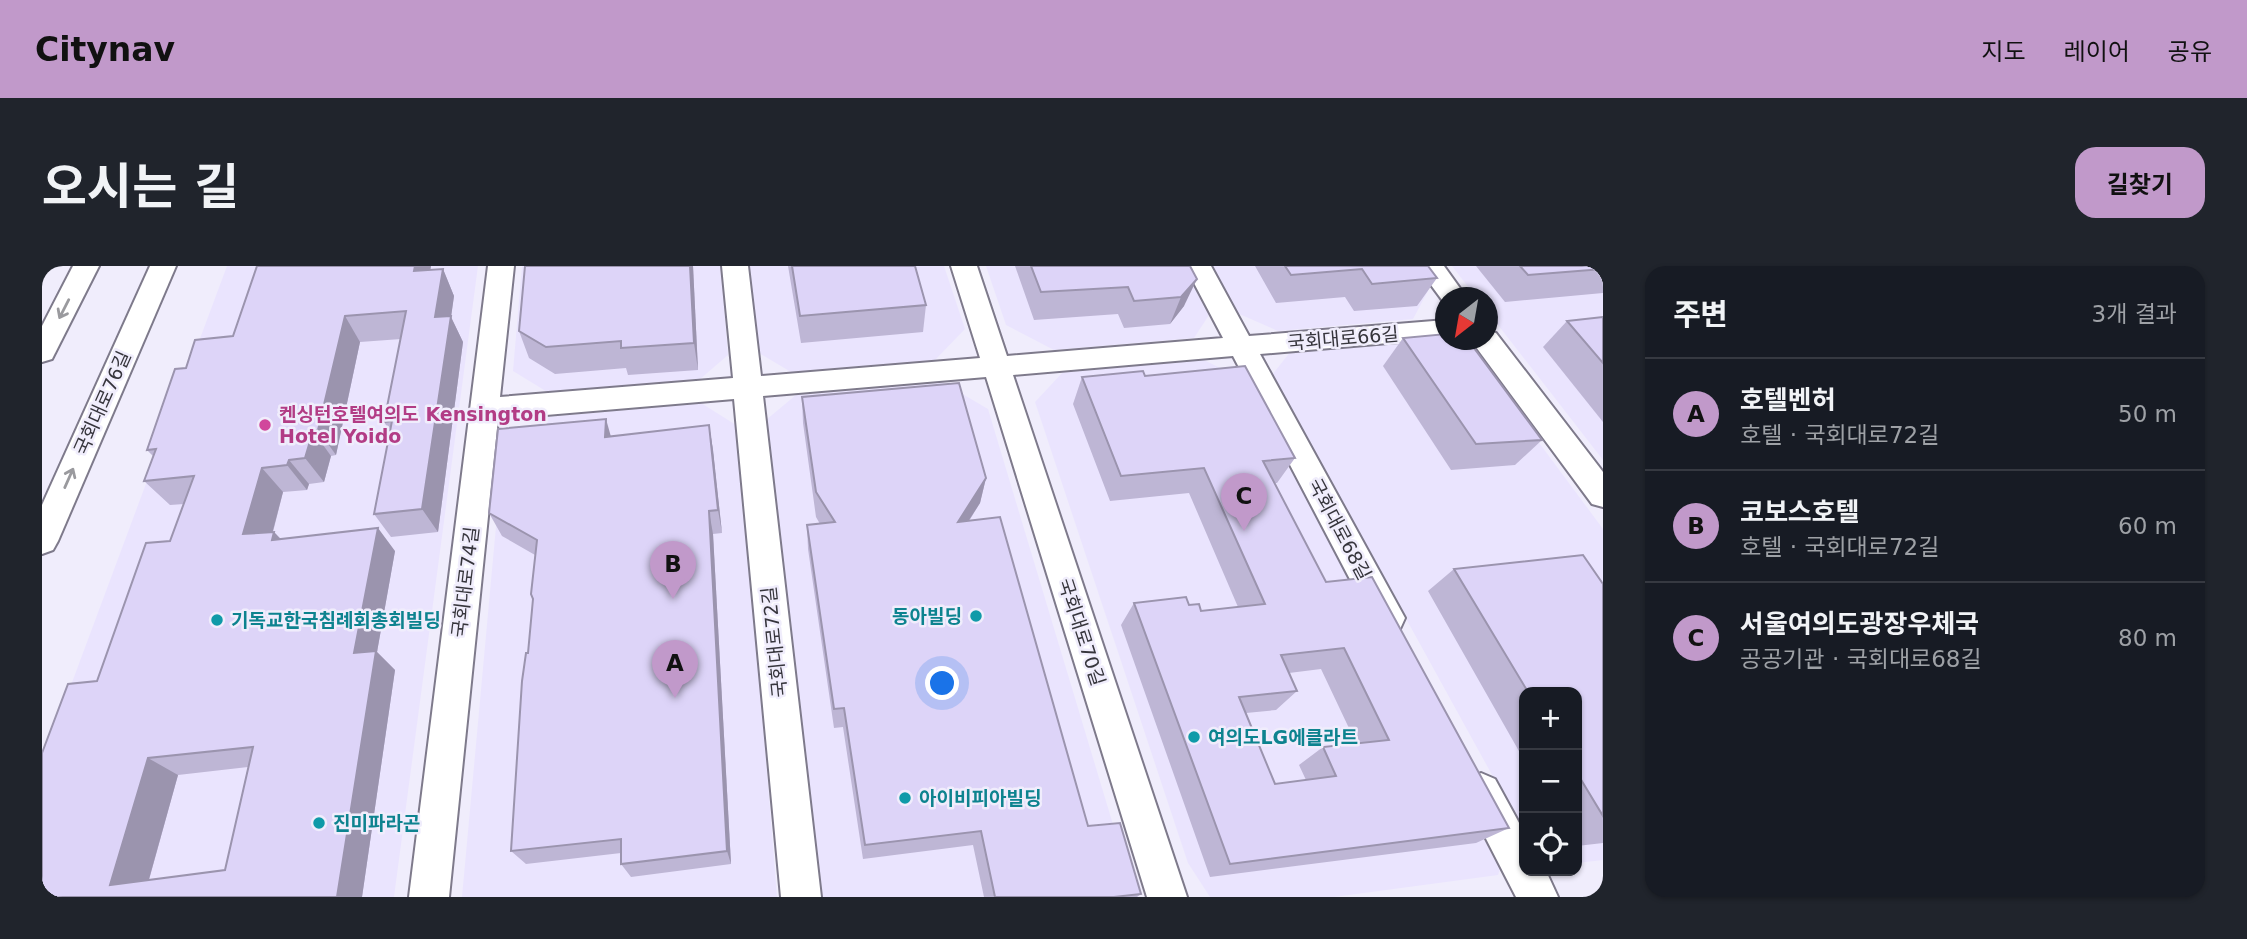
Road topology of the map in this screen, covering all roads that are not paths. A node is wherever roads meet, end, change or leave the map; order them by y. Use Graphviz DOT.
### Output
graph roads {
  1 [pos="86,266"];
  2 [pos="163,266"];
  3 [pos="501,266"];
  4 [pos="735,266"];
  5 [pos="964,266"];
  6 [pos="1198,266"];
  7 [pos="1430,266"];
  8 [pos="1446,287"];
  9 [pos="1435,330"];
  10 [pos="1241,346"];
  11 [pos="1494,350"];
  12 [pos="42,352"];
  13 [pos="997,366"];
  14 [pos="747,387"];
  15 [pos="485,409"];
  16 [pos="1603,495"];
  17 [pos="42,541"];
  18 [pos="1399,640"];
  19 [pos="1465,762"];
  20 [pos="429,897"];
  21 [pos="801,897"];
  22 [pos="1167,897"];
  23 [pos="1538,897"];
  1 -- 12 [label="street, one-way"];
  17 -- 2 [label="street, 국회대로76길, one-way"];
  3 -- 15 [label="street, 국회대로74길"];
  4 -- 14 [label="street, 국회대로72길"];
  5 -- 13 [label="street, 국회대로70길"];
  6 -- 10 [label="street, 국회대로68길"];
  7 -- 8 [label="street"];
  9 -- 10 [label="street, 국회대로66길"];
  10 -- 13 [label="street"];
  10 -- 18 [label="street, 국회대로68길"];
  11 -- 16 [label="street"];
  13 -- 14 [label="street"];
  13 -- 22 [label="street, 국회대로70길"];
  14 -- 15 [label="street"];
  14 -- 21 [label="street, 국회대로72길"];
  15 -- 20 [label="street, 국회대로74길"];
  19 -- 23 [label="street"];
}
